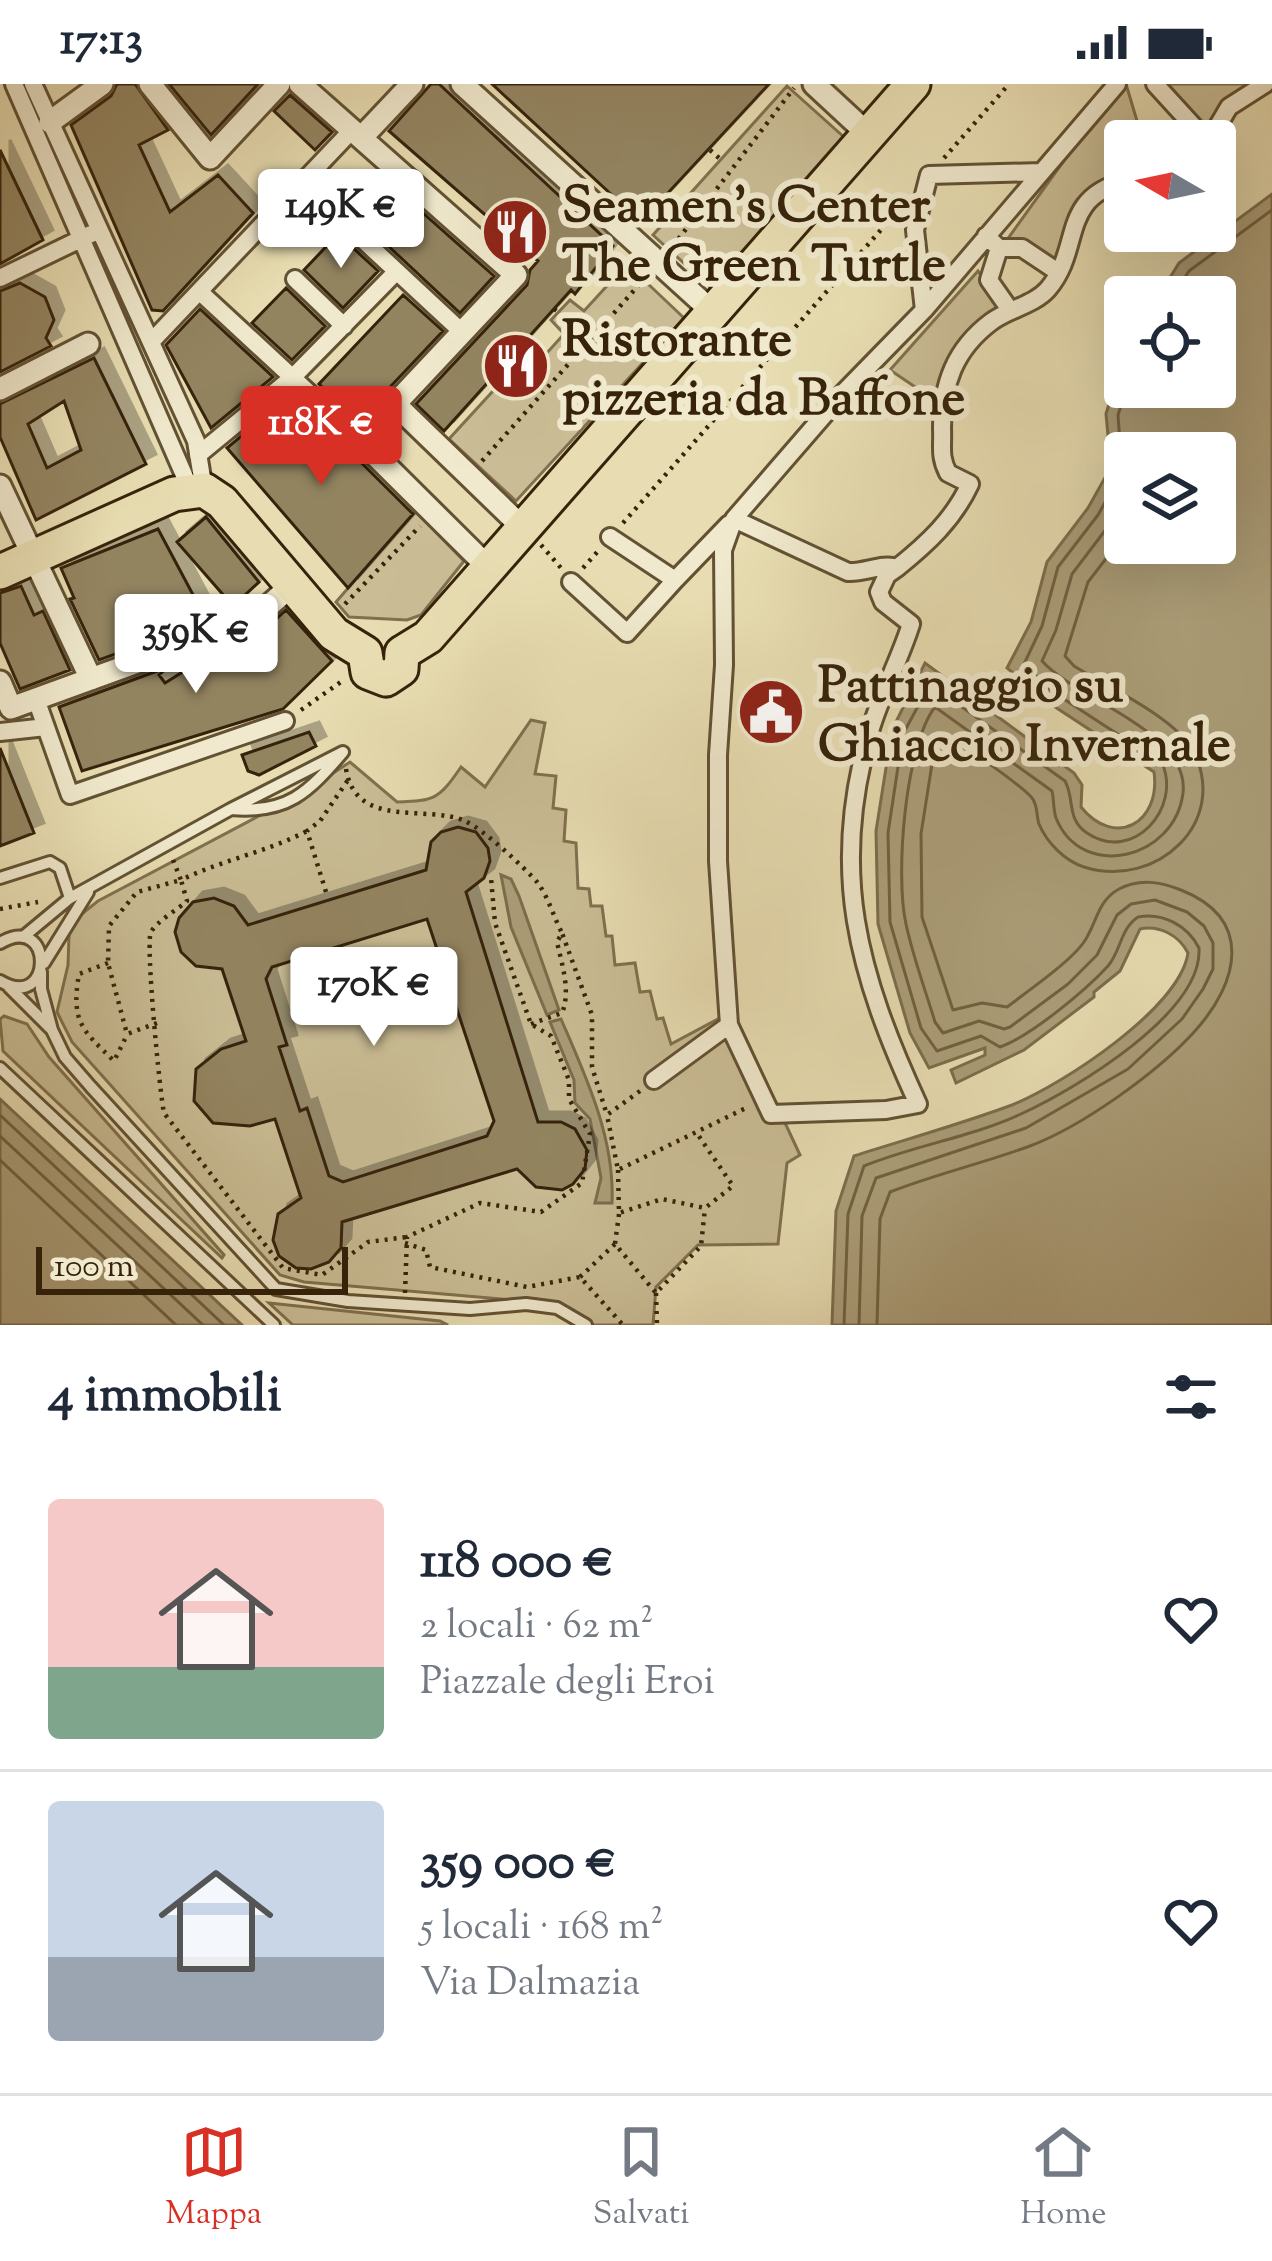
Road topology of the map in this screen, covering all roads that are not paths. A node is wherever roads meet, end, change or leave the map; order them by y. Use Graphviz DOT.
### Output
graph roads {
  1 [pos="14,84"];
  2 [pos="33,84"];
  3 [pos="102,84"];
  4 [pos="150,84"];
  5 [pos="279,84"];
  6 [pos="300,84"];
  7 [pos="412,84"];
  8 [pos="462,84"];
  9 [pos="814,84"];
  10 [pos="914,84"];
  11 [pos="1117,84"];
  12 [pos="1155,84"];
  13 [pos="1265,84"];
  14 [pos="1188,120"];
  15 [pos="1221,120"];
  16 [pos="50,122"];
  17 [pos="357,133"];
  18 [pos="869,135"];
  19 [pos="1041,172"];
  20 [pos="1104,189"];
  21 [pos="347,225"];
  22 [pos="100,230"];
  23 [pos="81,239"];
  24 [pos="992,242"];
  25 [pos="396,272"];
  26 [pos="1058,272"];
  27 [pos="0,278"];
  28 [pos="295,279"];
  29 [pos="200,292"];
  30 [pos="924,310"];
  31 [pos="1010,310"];
  32 [pos="715,314"];
  33 [pos="140,318"];
  34 [pos="344,326"];
  35 [pos="120,328"];
  36 [pos="462,332"];
  37 [pos="151,342"];
  38 [pos="88,344"];
  39 [pos="293,377"];
  40 [pos="0,388"];
  41 [pos="395,404"];
  42 [pos="360,440"];
  43 [pos="199,455"];
  44 [pos="0,486"];
  45 [pos="198,490"];
  46 [pos="734,519"];
  47 [pos="524,529"];
  48 [pos="610,537"];
  49 [pos="35,557"];
  50 [pos="489,568"];
  51 [pos="897,568"];
  52 [pos="0,572"];
  53 [pos="675,580"];
  54 [pos="572,582"];
  55 [pos="292,585"];
  56 [pos="91,679"];
  57 [pos="0,682"];
  58 [pos="36,699"];
  59 [pos="5,710"];
  60 [pos="285,722"];
  61 [pos="46,727"];
  62 [pos="0,732"];
  63 [pos="231,809"];
  64 [pos="0,878"];
  65 [pos="90,890"];
  66 [pos="70,898"];
  67 [pos="23,937"];
  68 [pos="0,943"];
  69 [pos="41,968"];
  70 [pos="5,984"];
  71 [pos="729,1025"];
  72 [pos="52,1030"];
  73 [pos="0,1068"];
  74 [pos="655,1080"];
  75 [pos="470,1309"];
  76 [pos="274,1325"];
  77 [pos="467,1325"];
  78 [pos="586,1325"];
  1 -- 23 [label="street"];
  2 -- 16 [label="street"];
  3 -- 16 [label="street"];
  4 -- 5 [label="street"];
  6 -- 17 [label="street"];
  7 -- 17 [label="street"];
  8 -- 32 [label="street"];
  9 -- 18 [label="street"];
  10 -- 18 [label="main road"];
  11 -- 19 [label="street"];
  12 -- 14 [label="street"];
  13 -- 15 [label="street"];
  16 -- 22 [label="street"];
  17 -- 29 [label="street"];
  17 -- 36 [label="street"];
  18 -- 32 [label="main road"];
  19 -- 24 [label="street"];
  19 -- 30 [label="street"];
  20 -- 26 [label="street"];
  21 -- 25 [label="street"];
  22 -- 23 [label="street"];
  22 -- 33 [label="street"];
  23 -- 27 [label="street"];
  23 -- 35 [label="street"];
  24 -- 26 [label="street"];
  24 -- 30 [label="street"];
  24 -- 31 [label="street"];
  25 -- 34 [label="street"];
  25 -- 36 [label="street"];
  26 -- 31 [label="street"];
  28 -- 34 [label="street"];
  29 -- 37 [label="street"];
  29 -- 39 [label="street"];
  30 -- 46 [label="street"];
  31 -- 51 [label="street"];
  32 -- 47 [label="main road"];
  33 -- 35 [label="street"];
  33 -- 37 [label="street"];
  34 -- 39 [label="street"];
  35 -- 38 [label="street"];
  35 -- 45 [label="street"];
  36 -- 41 [label="street"];
  37 -- 43 [label="street"];
  38 -- 40 [label="street"];
  39 -- 42 [label="street"];
  39 -- 43 [label="street"];
  41 -- 42 [label="street"];
  41 -- 47 [label="street"];
  42 -- 50 [label="street"];
  43 -- 45 [label="street"];
  44 -- 49 [label="street"];
  45 -- 49 [label="main road"];
  45 -- 55 [label="main road"];
  46 -- 51 [label="street"];
  46 -- 53 [label="street"];
  46 -- 71 [label="street"];
  47 -- 50 [label="main road"];
  48 -- 53 [label="street"];
  49 -- 52 [label="main road"];
  49 -- 56 [label="street"];
  50 -- 55 [label="main road"];
  51 -- 71 [label="street"];
  53 -- 54 [label="street"];
  55 -- 56 [label="street"];
  56 -- 58 [label="street"];
  57 -- 59 [label="street"];
  58 -- 59 [label="street"];
  58 -- 61 [label="street"];
  60 -- 61 [label="street"];
  61 -- 62 [label="street"];
  63 -- 63 [label="lane"];
  63 -- 65 [label="lane"];
  64 -- 66 [label="lane"];
  65 -- 66 [label="lane"];
  65 -- 69 [label="lane"];
  66 -- 67 [label="lane"];
  67 -- 68 [label="lane"];
  67 -- 69 [label="lane"];
  69 -- 70 [label="lane"];
  69 -- 72 [label="lane"];
  70 -- 72 [label="lane"];
  71 -- 74 [label="street"];
  72 -- 75 [label="lane"];
  73 -- 76 [label="lane"];
  75 -- 77 [label="lane"];
  75 -- 78 [label="lane"];
}
